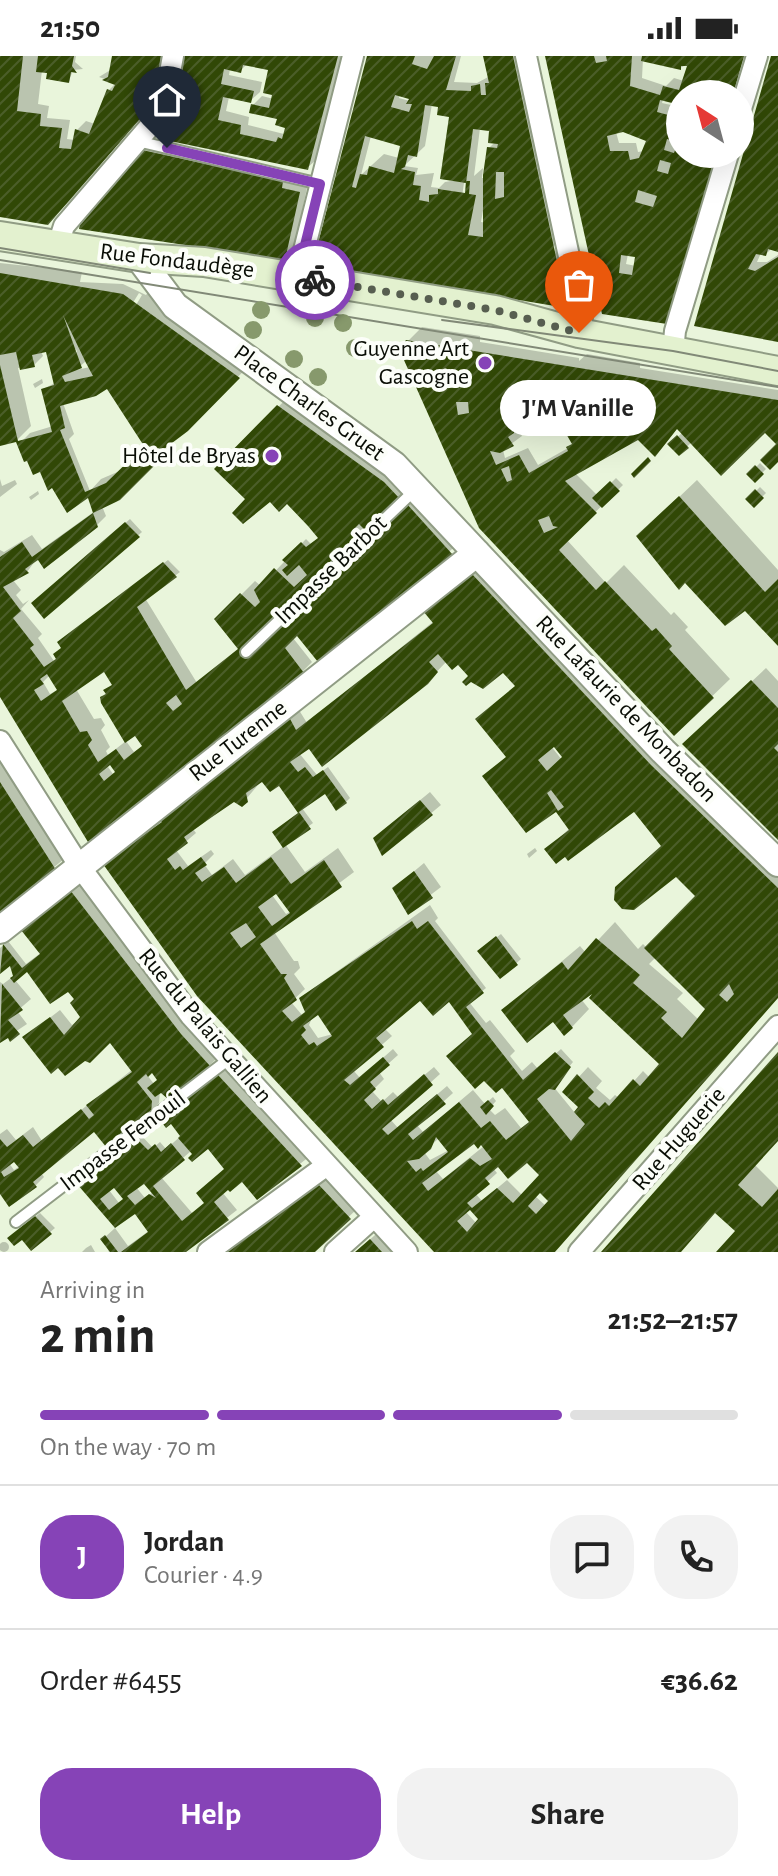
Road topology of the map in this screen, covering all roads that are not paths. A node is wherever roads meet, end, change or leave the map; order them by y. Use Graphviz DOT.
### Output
graph roads {
  1 [pos="173,56"];
  2 [pos="353,56"];
  3 [pos="526,56"];
  4 [pos="757,56"];
  5 [pos="750,80"];
  6 [pos="137,141"];
  7 [pos="724,168"];
  8 [pos="320,184"];
  9 [pos="0,236"];
  10 [pos="58,245"];
  11 [pos="139,258"];
  12 [pos="297,278"];
  13 [pos="579,333"];
  14 [pos="673,351"];
  15 [pos="778,371"];
  16 [pos="417,488"];
  17 [pos="477,553"];
  18 [pos="246,652"];
  19 [pos="0,741"];
  20 [pos="778,863"];
  21 [pos="80,867"];
  22 [pos="0,930"];
  23 [pos="778,1026"];
  24 [pos="229,1059"];
  25 [pos="327,1165"];
  26 [pos="374,1217"];
  27 [pos="16,1222"];
  28 [pos="208,1252"];
  29 [pos="335,1252"];
  30 [pos="407,1252"];
  31 [pos="579,1252"];
  1 -- 6 [label="street"];
  2 -- 8 [label="street"];
  3 -- 13 [label="street"];
  4 -- 5 [label="street"];
  6 -- 8 [label="lane"];
  6 -- 10 [label="street"];
  7 -- 14 [label="street"];
  8 -- 12 [label="street"];
  9 -- 10 [label="main road, Rue Fondaudège"];
  10 -- 11 [label="main road, Rue Fondaudège"];
  11 -- 12 [label="main road, Rue Fondaudège"];
  11 -- 16 [label="street, Place Charles Gruet"];
  12 -- 13 [label="main road, Rue Fondaudège"];
  13 -- 14 [label="main road, Rue Fondaudège"];
  14 -- 15 [label="main road, Rue Fondaudège"];
  16 -- 17 [label="street, Place Charles Gruet"];
  16 -- 18 [label="lane, Impasse Barbot"];
  17 -- 20 [label="street, Rue Lafaurie de Monbadon"];
  17 -- 21 [label="street, Rue Turenne"];
  19 -- 21 [label="street, Rue du Palais Gallien"];
  21 -- 22 [label="street, Rue Turenne"];
  21 -- 24 [label="street, Rue du Palais Gallien"];
  23 -- 31 [label="street, Rue Huguerie"];
  24 -- 25 [label="street, Rue du Palais Gallien"];
  24 -- 27 [label="lane, Impasse Fenouil"];
  25 -- 26 [label="street, Rue du Palais Gallien"];
  25 -- 28 [label="street"];
  26 -- 29 [label="street"];
  26 -- 30 [label="street, Rue du Palais Gallien"];
}
